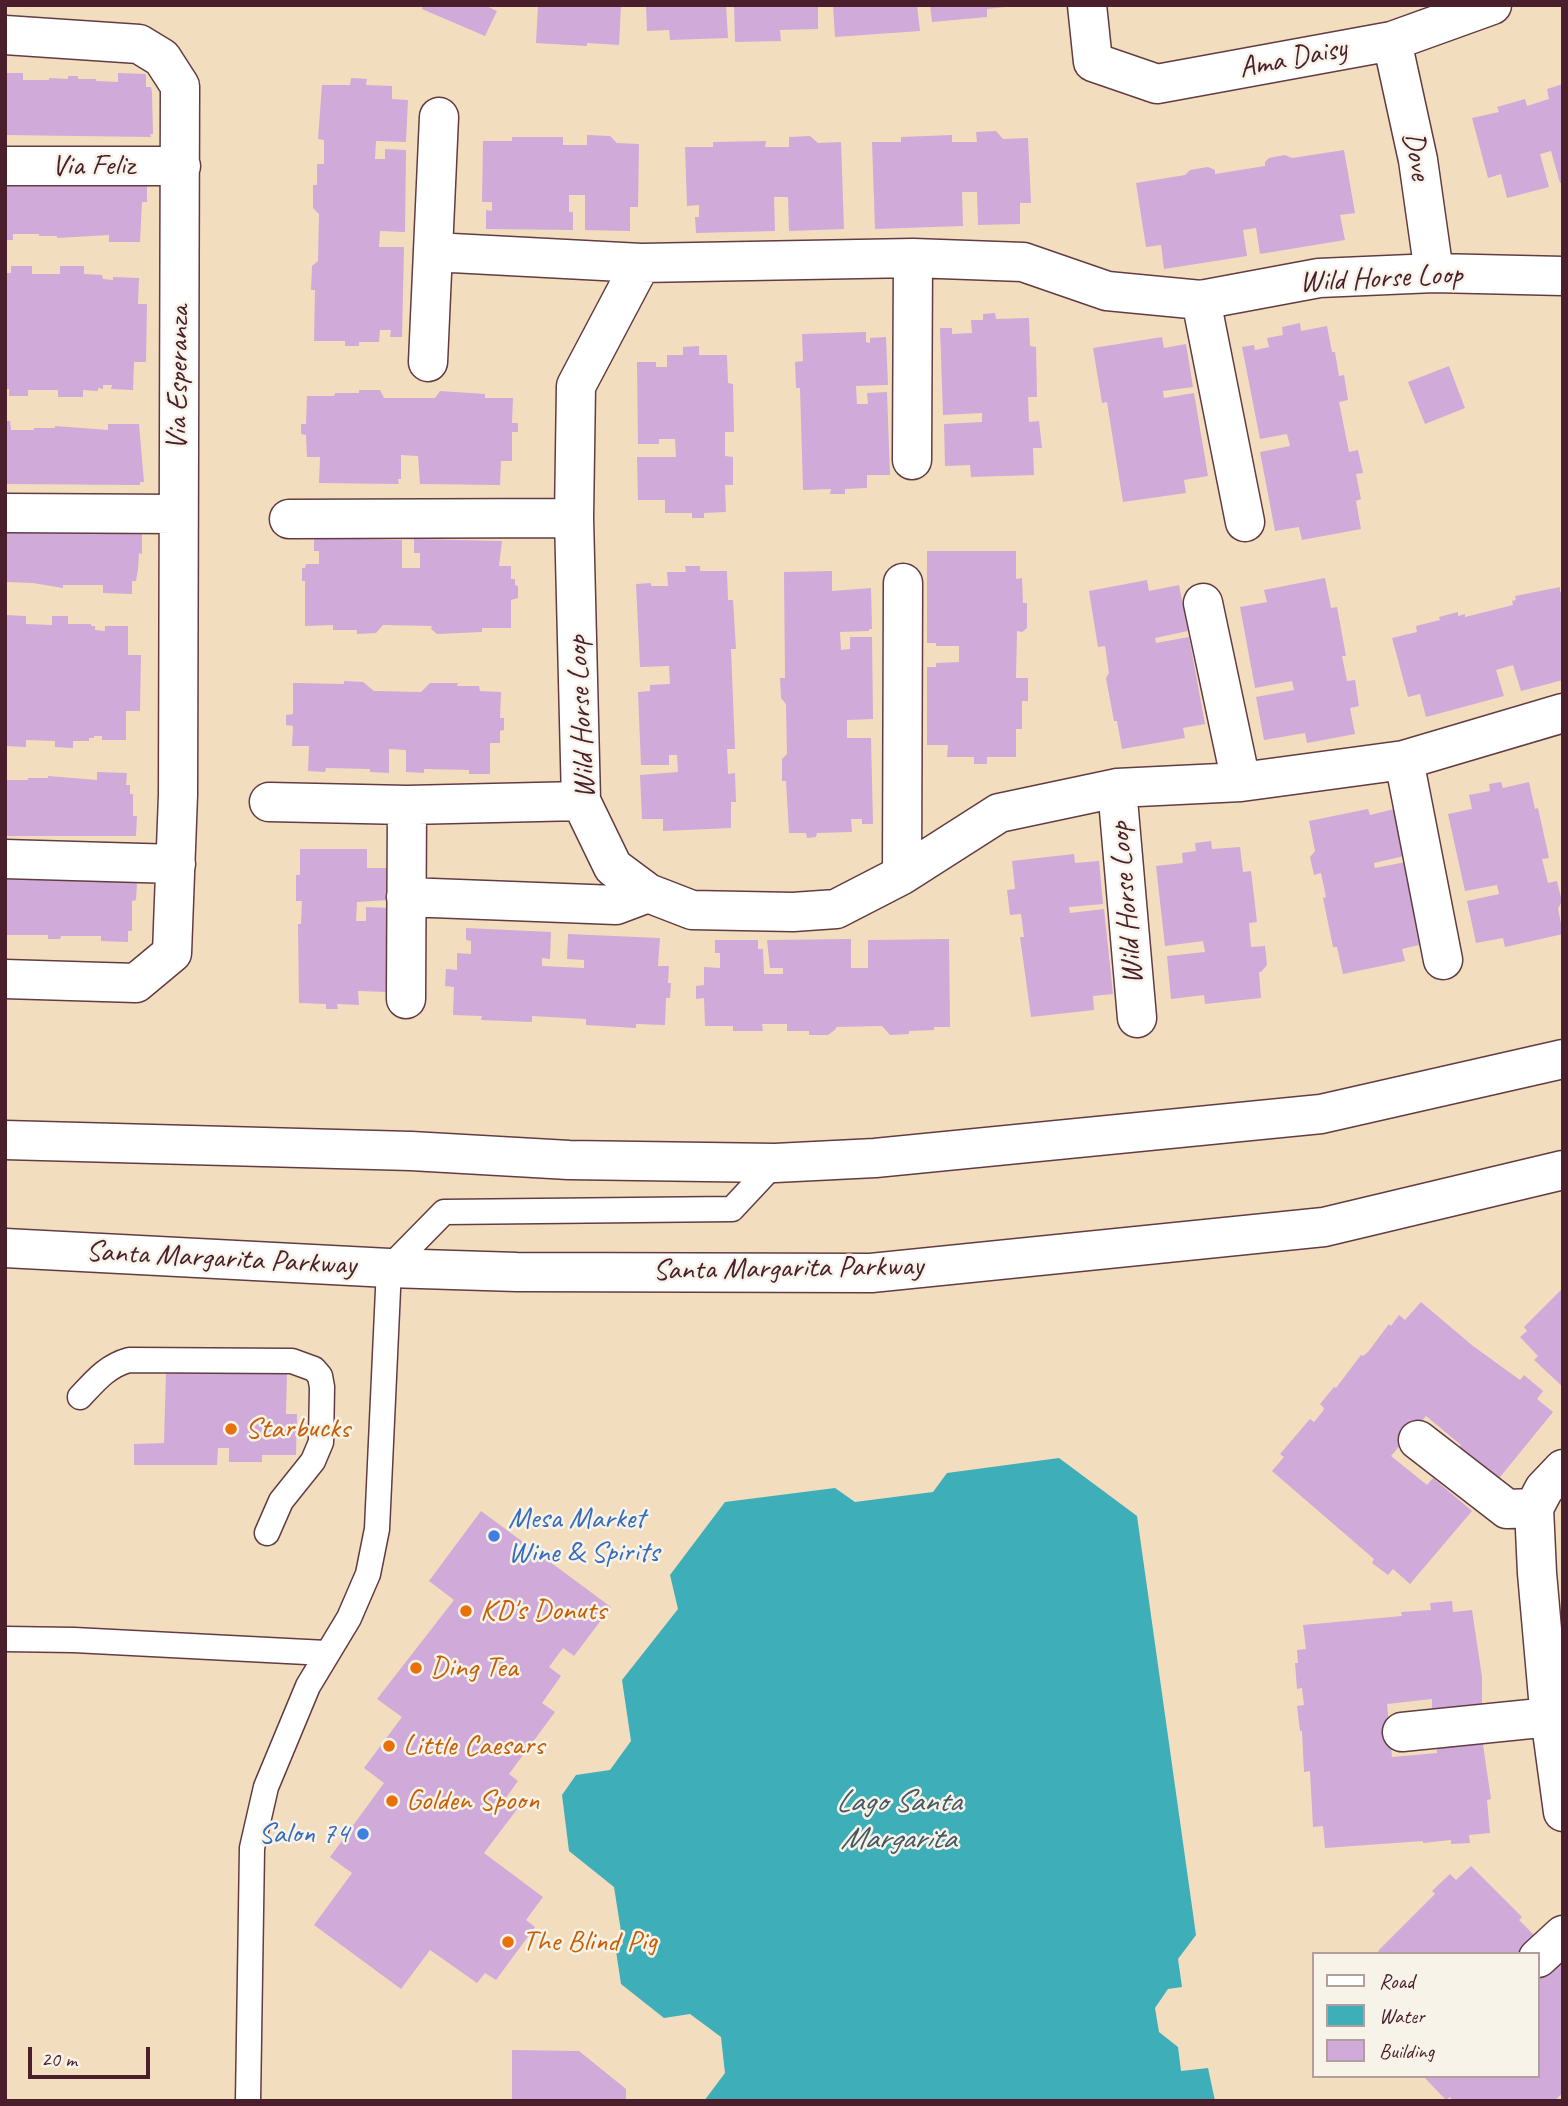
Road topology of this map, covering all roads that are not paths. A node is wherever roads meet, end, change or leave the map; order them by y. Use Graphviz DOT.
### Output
graph roads {
  1 [pos="1087,5"];
  2 [pos="1492,5"];
  3 [pos="5,35"];
  4 [pos="1392,41"];
  5 [pos="439,117"];
  6 [pos="5,166"];
  7 [pos="181,166"];
  8 [pos="433,252"];
  9 [pos="913,258"];
  10 [pos="641,263"];
  11 [pos="1434,273"];
  12 [pos="1563,276"];
  13 [pos="1201,300"];
  14 [pos="428,362"];
  15 [pos="912,460"];
  16 [pos="5,513"];
  17 [pos="177,514"];
  18 [pos="574,518"];
  19 [pos="289,519"];
  20 [pos="1245,522"];
  21 [pos="903,583"];
  22 [pos="1203,603"];
  23 [pos="1563,713"];
  24 [pos="1404,760"];
  25 [pos="1241,782"];
  26 [pos="1117,788"];
  27 [pos="581,801"];
  28 [pos="269,802"];
  29 [pos="407,805"];
  30 [pos="5,859"];
  31 [pos="176,864"];
  32 [pos="902,875"];
  33 [pos="648,893"];
  34 [pos="406,897"];
  35 [pos="1443,960"];
  36 [pos="5,979"];
  37 [pos="406,999"];
  38 [pos="1137,1018"];
  39 [pos="1563,1059"];
  40 [pos="5,1140"];
  41 [pos="775,1163"];
  42 [pos="1563,1170"];
  43 [pos="5,1248"];
  44 [pos="389,1268"];
  45 [pos="80,1397"];
  46 [pos="1418,1440"];
  47 [pos="1563,1469"];
  48 [pos="1534,1508"];
  49 [pos="267,1532"];
  50 [pos="5,1639"];
  51 [pos="326,1653"];
  52 [pos="1550,1717"];
  53 [pos="1402,1732"];
  54 [pos="1563,1812"];
  55 [pos="1563,1935"];
  56 [pos="1540,1956"];
  57 [pos="248,2101"];
  1 -- 4 [label="street, Ama Daisy"];
  2 -- 4 [label="street, Ama Daisy"];
  3 -- 7 [label="street, Via Esperanza"];
  4 -- 11 [label="street, Dove"];
  5 -- 8 [label="street"];
  6 -- 7 [label="street, Via Feliz"];
  7 -- 17 [label="street, Via Esperanza"];
  8 -- 10 [label="street, Wild Horse Loop"];
  8 -- 14 [label="street"];
  9 -- 10 [label="street, Wild Horse Loop"];
  9 -- 13 [label="street, Wild Horse Loop"];
  9 -- 15 [label="street"];
  10 -- 18 [label="street, Wild Horse Loop"];
  11 -- 12 [label="street, Wild Horse Loop"];
  11 -- 13 [label="street, Wild Horse Loop"];
  13 -- 20 [label="street"];
  16 -- 17 [label="street"];
  17 -- 31 [label="street, Via Esperanza"];
  18 -- 19 [label="street"];
  18 -- 27 [label="street, Wild Horse Loop"];
  21 -- 32 [label="street"];
  22 -- 25 [label="street"];
  23 -- 24 [label="street, Wild Horse Loop"];
  24 -- 25 [label="street, Wild Horse Loop"];
  24 -- 35 [label="street"];
  25 -- 26 [label="street, Wild Horse Loop"];
  26 -- 32 [label="street, Wild Horse Loop"];
  26 -- 38 [label="street, Wild Horse Loop"];
  27 -- 29 [label="street"];
  27 -- 33 [label="street, Wild Horse Loop"];
  28 -- 29 [label="street"];
  29 -- 34 [label="street"];
  30 -- 31 [label="street"];
  31 -- 36 [label="street, Via Esperanza"];
  32 -- 33 [label="street, Wild Horse Loop"];
  33 -- 34 [label="street"];
  34 -- 37 [label="street"];
  39 -- 41 [label="street"];
  40 -- 41 [label="street"];
  41 -- 44 [label="lane"];
  42 -- 44 [label="street, Santa Margarita Parkway"];
  43 -- 44 [label="street, Santa Margarita Parkway"];
  44 -- 51 [label="lane"];
  45 -- 49 [label="lane"];
  46 -- 48 [label="street"];
  47 -- 48 [label="street"];
  48 -- 52 [label="street"];
  50 -- 51 [label="lane"];
  51 -- 57 [label="lane"];
  52 -- 53 [label="street"];
  52 -- 54 [label="street"];
  55 -- 56 [label="street"];
}
